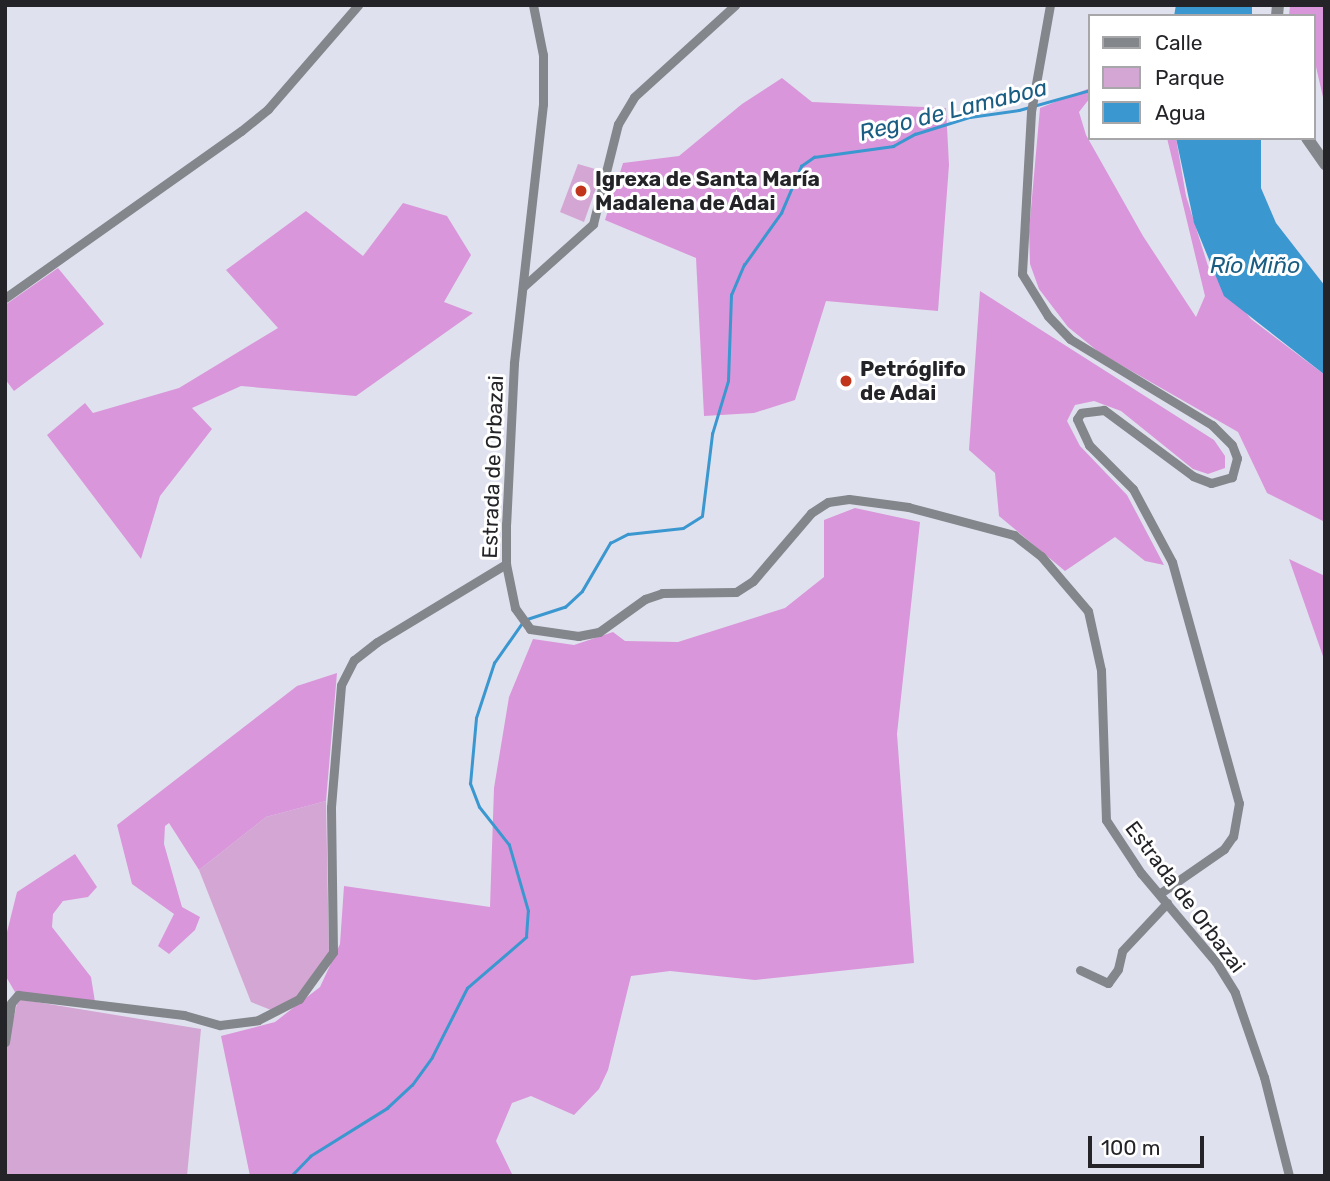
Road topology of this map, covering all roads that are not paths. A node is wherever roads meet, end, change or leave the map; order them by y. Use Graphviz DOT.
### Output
graph roads {
  1 [pos="358,5"];
  2 [pos="533,5"];
  3 [pos="735,5"];
  4 [pos="1050,5"];
  5 [pos="1308,140"];
  6 [pos="1325,164"];
  7 [pos="526,273"];
  8 [pos="539,276"];
  9 [pos="524,286"];
  10 [pos="5,298"];
  11 [pos="506,564"];
  12 [pos="1159,894"];
  13 [pos="1167,903"];
  14 [pos="1080,970"];
  15 [pos="5,1042"];
  16 [pos="1289,1176"];
  1 -- 10 [label="street"];
  2 -- 7 [label="street, Estrada de Orbazai"];
  3 -- 8 [label="street"];
  4 -- 12 [label="street"];
  5 -- 6 [label="street"];
  7 -- 8 [label="street"];
  7 -- 9 [label="street, Estrada de Orbazai"];
  8 -- 9 [label="street"];
  9 -- 11 [label="street, Estrada de Orbazai"];
  11 -- 12 [label="street, Estrada de Orbazai"];
  11 -- 15 [label="street"];
  12 -- 13 [label="street, Estrada de Orbazai"];
  13 -- 14 [label="street"];
  13 -- 16 [label="street, Estrada de Orbazai"];
}
